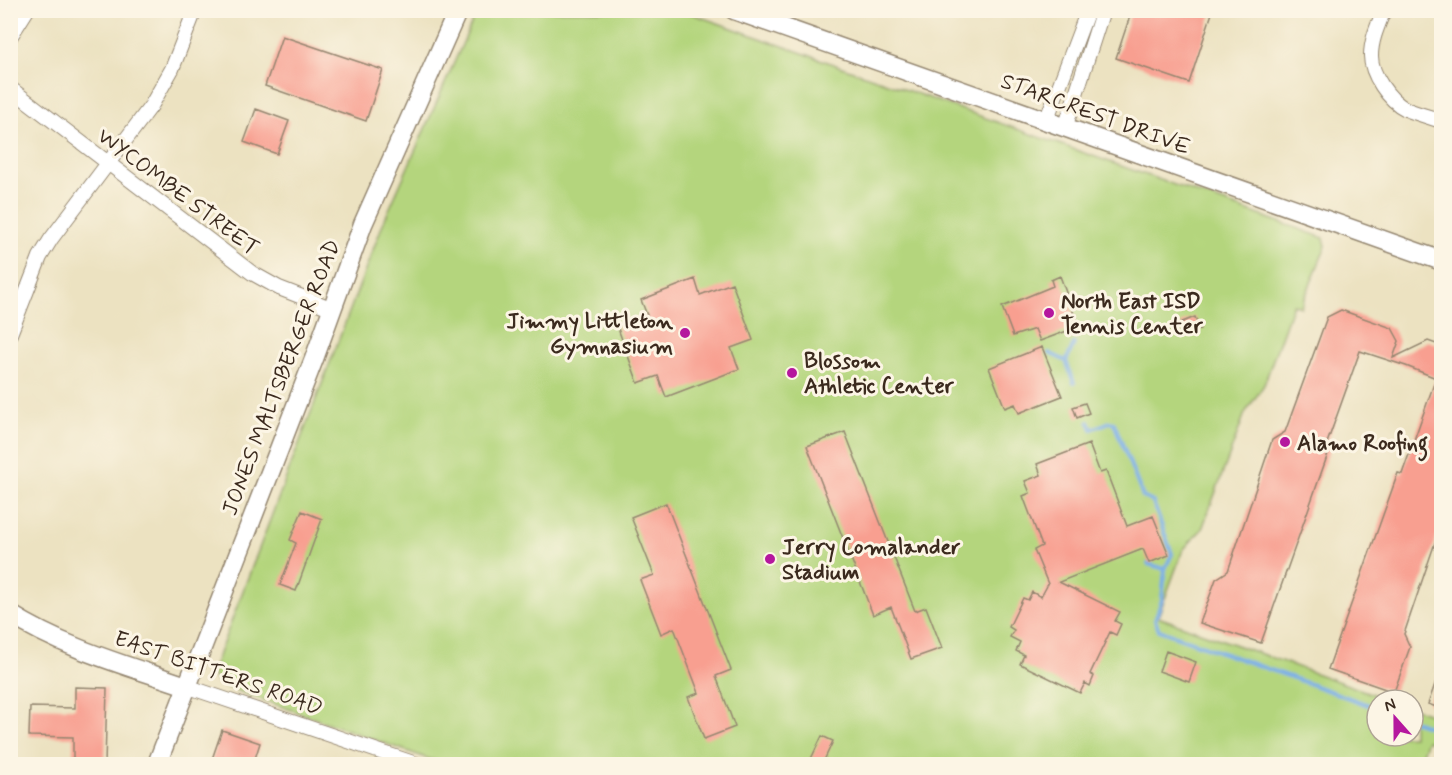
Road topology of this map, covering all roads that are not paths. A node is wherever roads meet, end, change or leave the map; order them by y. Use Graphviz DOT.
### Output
graph roads {
  1 [pos="27,10"];
  2 [pos="195,10"];
  3 [pos="458,10"];
  4 [pos="734,10"];
  5 [pos="1088,10"];
  6 [pos="1103,10"];
  7 [pos="1384,10"];
  8 [pos="10,37"];
  9 [pos="10,88"];
  10 [pos="1046,121"];
  11 [pos="1442,121"];
  12 [pos="1065,128"];
  13 [pos="109,164"];
  14 [pos="1442,261"];
  15 [pos="333,309"];
  16 [pos="10,334"];
  17 [pos="10,614"];
  18 [pos="189,687"];
  19 [pos="157,765"];
  20 [pos="416,765"];
  1 -- 8 [label="street"];
  2 -- 13 [label="street"];
  3 -- 15 [label="main road, JONES MALTSBERGER ROAD"];
  4 -- 10 [label="main road, STARCREST DRIVE"];
  5 -- 10 [label="street"];
  6 -- 12 [label="street"];
  7 -- 11 [label="street"];
  9 -- 13 [label="street, WYCOMBE STREET"];
  10 -- 12 [label="main road, STARCREST DRIVE"];
  12 -- 14 [label="main road, STARCREST DRIVE"];
  13 -- 15 [label="street, WYCOMBE STREET"];
  13 -- 16 [label="street"];
  15 -- 18 [label="main road, JONES MALTSBERGER ROAD"];
  17 -- 18 [label="main road, EAST BITTERS ROAD"];
  18 -- 19 [label="main road, JONES MALTSBERGER ROAD"];
  18 -- 20 [label="street, EAST BITTERS ROAD"];
}
